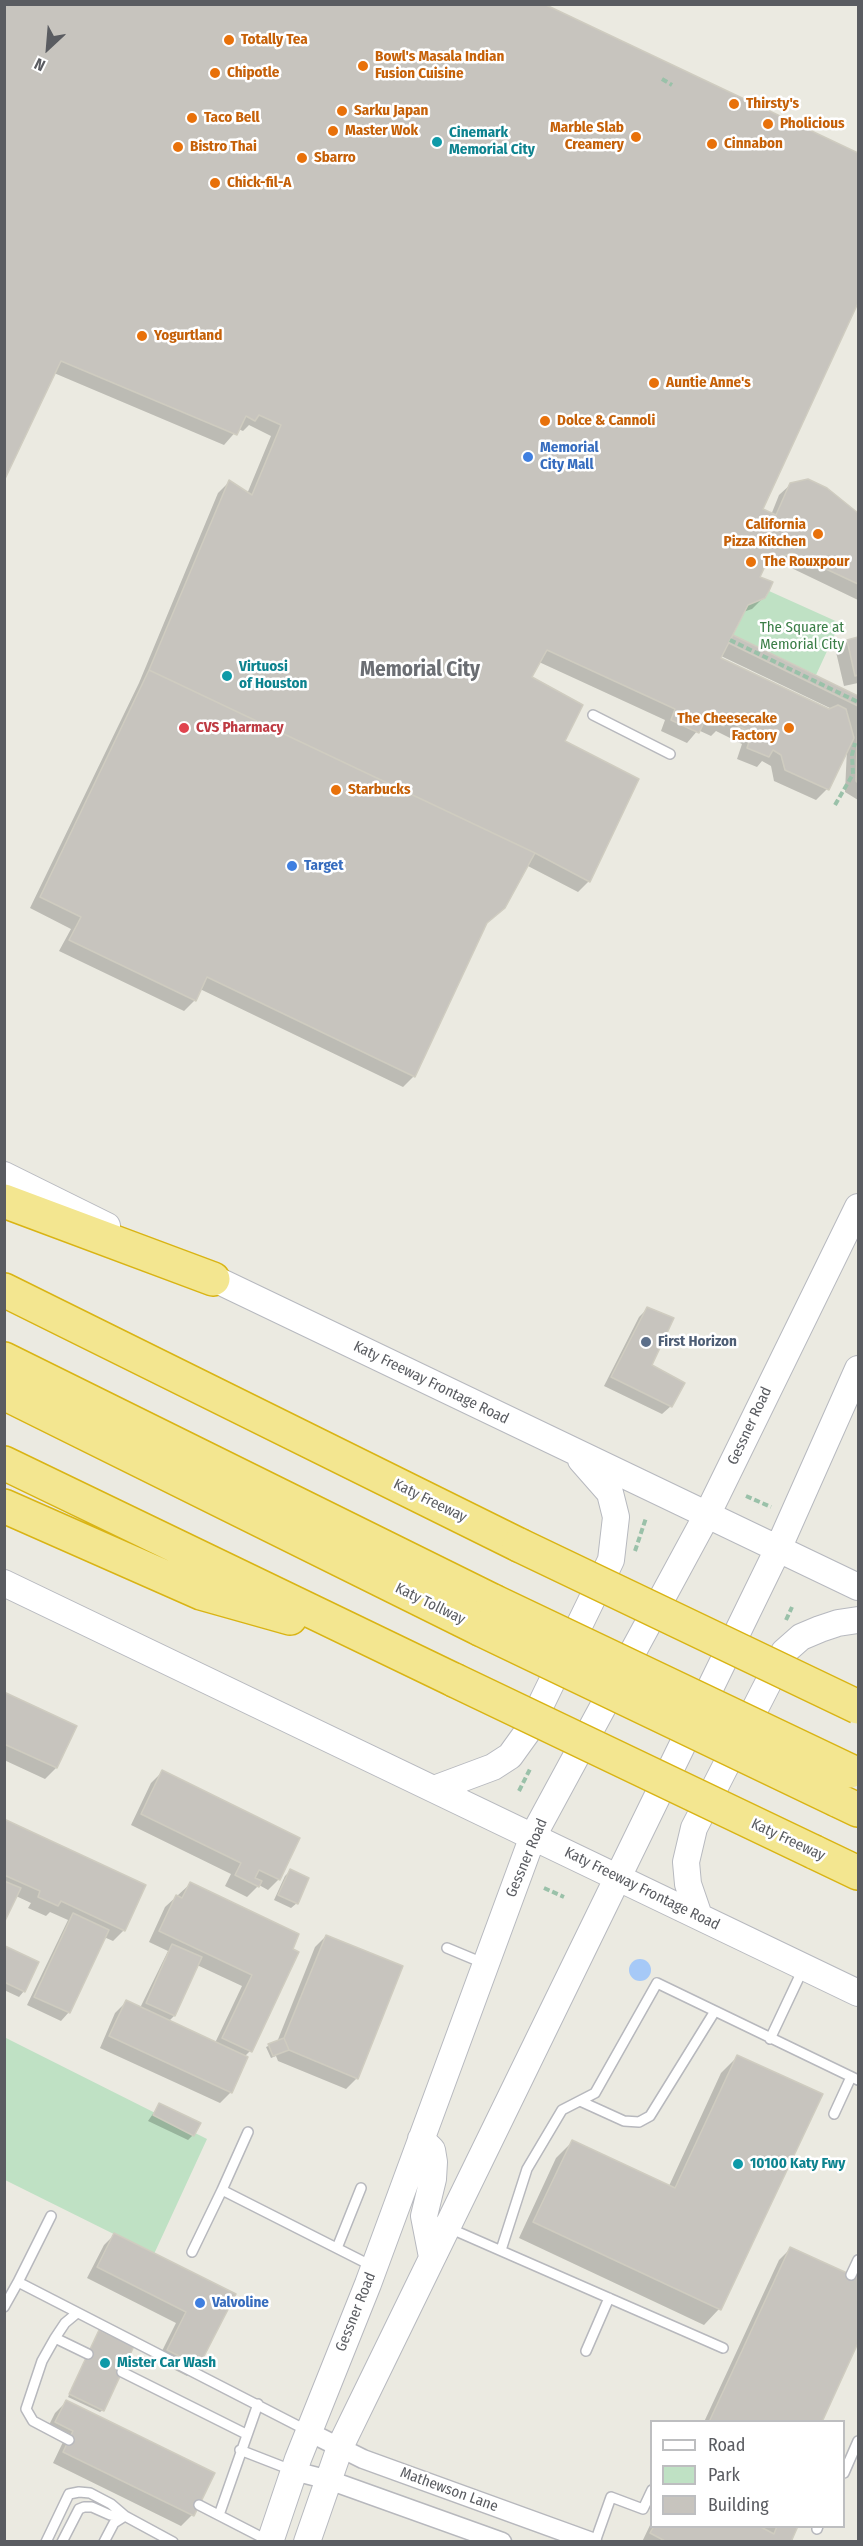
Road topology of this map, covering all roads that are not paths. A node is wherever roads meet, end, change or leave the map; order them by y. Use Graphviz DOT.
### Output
graph roads {
  1 [pos="593,715"];
  2 [pos="670,754"];
  3 [pos="4,1175"];
  4 [pos="4,1201"];
  5 [pos="858,1207"];
  6 [pos="213,1279"];
  7 [pos="4,1290"];
  8 [pos="4,1359"];
  9 [pos="858,1369"];
  10 [pos="4,1393"];
  11 [pos="574,1452"];
  12 [pos="4,1463"];
  13 [pos="4,1506"];
  14 [pos="707,1515"];
  15 [pos="777,1549"];
  16 [pos="4,1583"];
  17 [pos="858,1587"];
  18 [pos="486,1615"];
  19 [pos="858,1620"];
  20 [pos="382,1645"];
  21 [pos="858,1707"];
  22 [pos="434,1789"];
  23 [pos="851,1789"];
  24 [pos="533,1836"];
  25 [pos="858,1873"];
  26 [pos="617,1877"];
  27 [pos="699,1916"];
  28 [pos="447,1948"];
  29 [pos="485,1964"];
  30 [pos="804,1967"];
  31 [pos="858,1993"];
  32 [pos="715,2012"];
  33 [pos="770,2038"];
  34 [pos="854,2078"];
  35 [pos="580,2101"];
  36 [pos="834,2114"];
  37 [pos="248,2132"];
  38 [pos="421,2139"];
  39 [pos="361,2188"];
  40 [pos="222,2190"];
  41 [pos="51,2216"];
  42 [pos="447,2227"];
  43 [pos="337,2248"];
  44 [pos="501,2250"];
  45 [pos="192,2252"];
  46 [pos="432,2257"];
  47 [pos="858,2260"];
  48 [pos="374,2267"];
  49 [pos="851,2275"];
  50 [pos="18,2282"];
  51 [pos="609,2298"];
  52 [pos="4,2307"];
  53 [pos="77,2313"];
  54 [pos="55,2338"];
  55 [pos="723,2348"];
  56 [pos="586,2351"];
  57 [pos="88,2354"];
  58 [pos="122,2372"];
  59 [pos="258,2404"];
  60 [pos="309,2432"];
  61 [pos="246,2434"];
  62 [pos="69,2440"];
  63 [pos="858,2441"];
  64 [pos="340,2447"];
  65 [pos="240,2450"];
  66 [pos="845,2469"];
  67 [pos="294,2471"];
  68 [pos="329,2480"];
  69 [pos="650,2492"];
  70 [pos="199,2505"];
  71 [pos="125,2516"];
  72 [pos="219,2516"];
  73 [pos="46,2541"];
  74 [pos="62,2541"];
  75 [pos="104,2541"];
  76 [pos="173,2541"];
  77 [pos="270,2541"];
  78 [pos="307,2541"];
  79 [pos="502,2541"];
  80 [pos="593,2541"];
  1 -- 2 [label="lane"];
  3 -- 6 [label="main road, Katy Freeway Frontage Road"];
  4 -- 6 [label="highway"];
  5 -- 14 [label="main road, Gessner Road"];
  6 -- 11 [label="main road, Katy Freeway Frontage Road"];
  7 -- 21 [label="highway, Katy Freeway, bridge"];
  8 -- 18 [label="highway, Katy Tollway"];
  9 -- 15 [label="main road"];
  10 -- 18 [label="highway, Katy Tollway"];
  11 -- 14 [label="main road, Katy Freeway Frontage Road"];
  11 -- 22 [label="main road"];
  12 -- 20 [label="highway, Katy Freeway"];
  13 -- 20 [label="highway"];
  14 -- 15 [label="main road, Katy Freeway Frontage Road"];
  14 -- 24 [label="main road, Gessner Road"];
  15 -- 17 [label="main road, Katy Freeway Frontage Road"];
  15 -- 26 [label="main road"];
  16 -- 22 [label="main road, Katy Freeway Frontage Road"];
  18 -- 23 [label="highway, Katy Tollway, bridge"];
  19 -- 27 [label="main road"];
  20 -- 25 [label="highway, Katy Freeway, bridge"];
  22 -- 24 [label="main road, Katy Freeway Frontage Road"];
  24 -- 26 [label="main road, Katy Freeway Frontage Road"];
  24 -- 29 [label="main road, Gessner Road"];
  26 -- 27 [label="main road, Katy Freeway Frontage Road"];
  26 -- 42 [label="main road"];
  27 -- 30 [label="main road, Katy Freeway Frontage Road"];
  28 -- 29 [label="lane"];
  29 -- 38 [label="main road, Gessner Road"];
  30 -- 31 [label="main road, Katy Freeway Frontage Road"];
  30 -- 33 [label="lane"];
  32 -- 33 [label="lane"];
  32 -- 35 [label="lane"];
  32 -- 35 [label="lane"];
  33 -- 34 [label="lane"];
  34 -- 36 [label="lane"];
  35 -- 44 [label="lane"];
  37 -- 40 [label="lane"];
  38 -- 46 [label="main road"];
  38 -- 48 [label="main road, Gessner Road"];
  39 -- 43 [label="lane"];
  40 -- 43 [label="lane"];
  40 -- 45 [label="lane"];
  41 -- 50 [label="lane"];
  42 -- 44 [label="lane"];
  42 -- 46 [label="main road"];
  43 -- 48 [label="lane"];
  44 -- 51 [label="lane"];
  46 -- 64 [label="main road"];
  47 -- 49 [label="lane"];
  48 -- 60 [label="main road, Gessner Road"];
  50 -- 52 [label="lane"];
  50 -- 53 [label="lane"];
  51 -- 55 [label="lane"];
  51 -- 56 [label="lane"];
  53 -- 54 [label="lane"];
  53 -- 59 [label="lane"];
  54 -- 57 [label="lane"];
  54 -- 62 [label="lane"];
  58 -- 61 [label="lane"];
  59 -- 60 [label="lane"];
  59 -- 61 [label="lane"];
  60 -- 64 [label="street, Mathewson Lane"];
  60 -- 67 [label="main road, Gessner Road"];
  61 -- 65 [label="lane"];
  63 -- 66 [label="lane"];
  64 -- 68 [label="main road"];
  64 -- 80 [label="street, Mathewson Lane"];
  65 -- 67 [label="lane"];
  65 -- 72 [label="lane"];
  67 -- 68 [label="street, Mathewson Lane"];
  67 -- 77 [label="main road, Gessner Road"];
  68 -- 78 [label="main road"];
  68 -- 79 [label="street, Mathewson Lane"];
  69 -- 80 [label="lane"];
  70 -- 72 [label="lane"];
  71 -- 73 [label="lane"];
  71 -- 74 [label="lane"];
  71 -- 75 [label="lane"];
  71 -- 76 [label="lane"];
  72 -- 77 [label="lane"];
}
